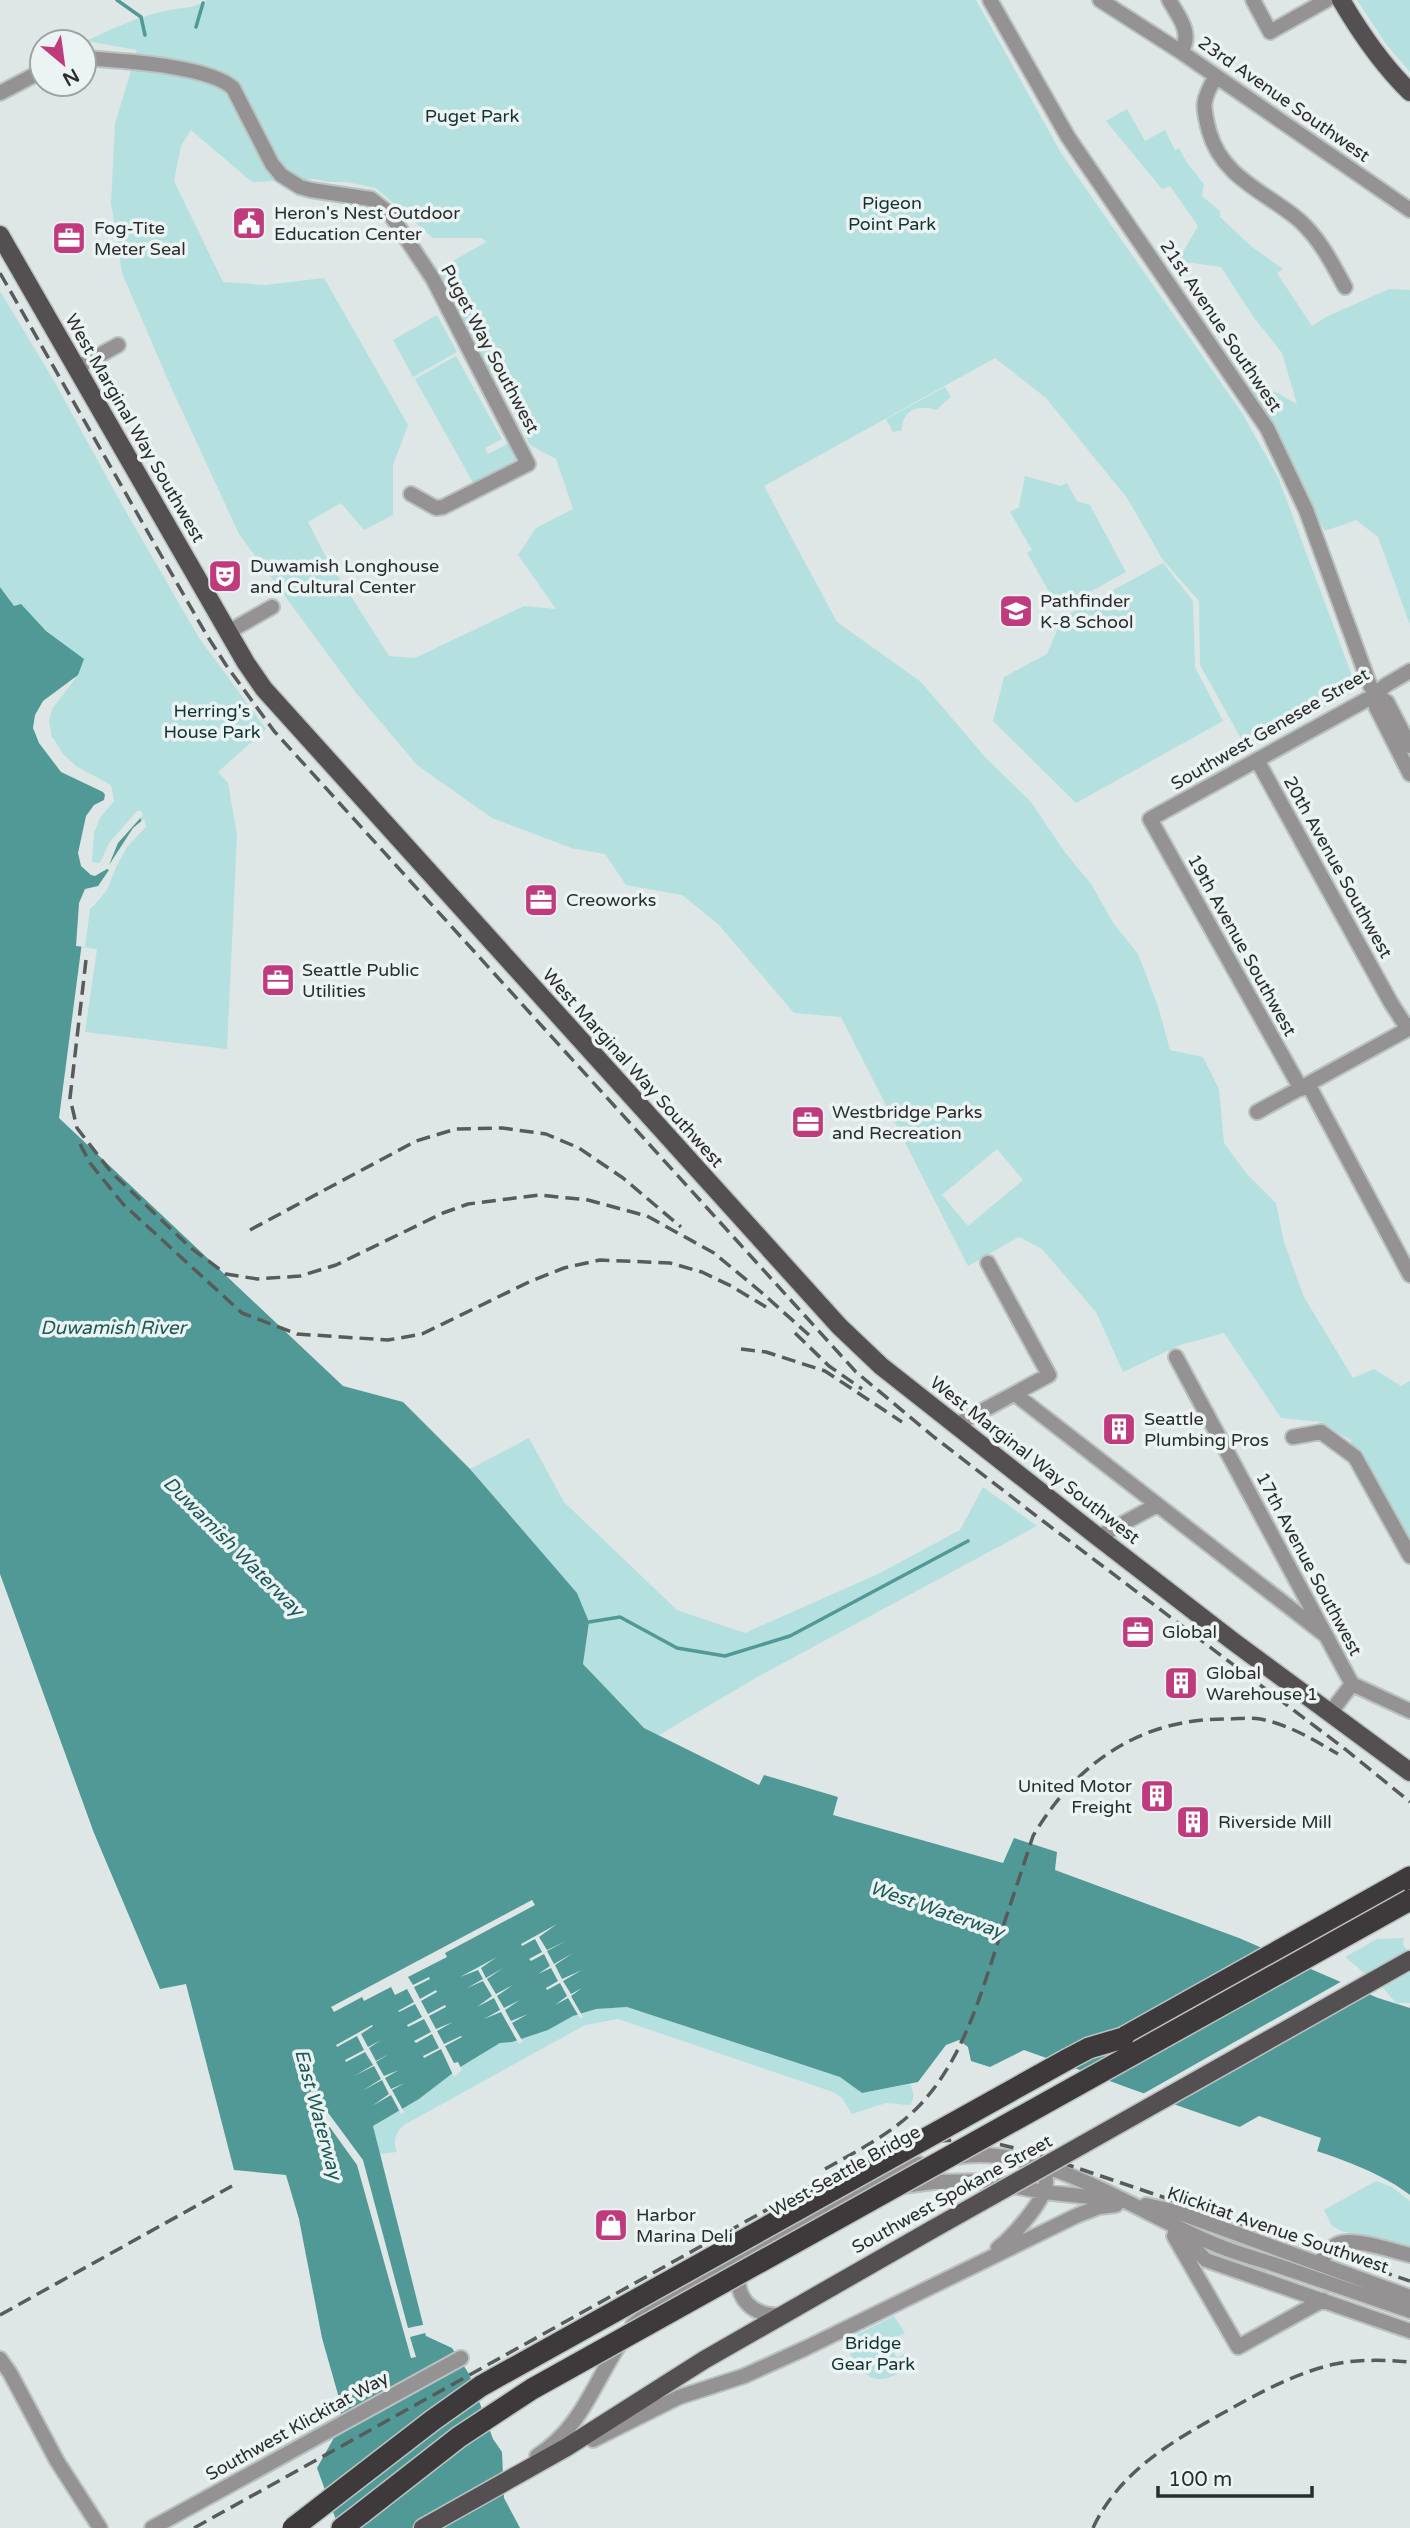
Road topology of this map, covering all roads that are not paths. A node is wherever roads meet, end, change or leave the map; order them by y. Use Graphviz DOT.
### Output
graph roads {
  1 [pos="990,0"];
  2 [pos="1100,0"];
  3 [pos="1170,0"];
  4 [pos="1253,0"];
  5 [pos="1327,0"];
  6 [pos="1341,0"];
  7 [pos="1181,52"];
  8 [pos="98,59"];
  9 [pos="1216,76"];
  10 [pos="28,78"];
  11 [pos="1410,92"];
  12 [pos="0,93"];
  13 [pos="1410,211"];
  14 [pos="0,234"];
  15 [pos="1345,287"];
  16 [pos="117,345"];
  17 [pos="76,368"];
  18 [pos="411,494"];
  19 [pos="272,607"];
  20 [pos="228,632"];
  21 [pos="1410,671"];
  22 [pos="1375,695"];
  23 [pos="1410,746"];
  24 [pos="1257,760"];
  25 [pos="1410,774"];
  26 [pos="1150,820"];
  27 [pos="1410,1027"];
  28 [pos="1304,1086"];
  29 [pos="1257,1112"];
  30 [pos="988,1263"];
  31 [pos="1410,1275"];
  32 [pos="1176,1357"];
  33 [pos="1015,1394"];
  34 [pos="957,1425"];
  35 [pos="1293,1437"];
  36 [pos="1157,1505"];
  37 [pos="1098,1537"];
  38 [pos="1410,1556"];
  39 [pos="1325,1635"];
  40 [pos="1352,1684"];
  41 [pos="1410,1711"];
  42 [pos="1331,1712"];
  43 [pos="1410,1772"];
  44 [pos="1410,1877"];
  45 [pos="1410,1900"];
  46 [pos="1410,1960"];
  47 [pos="1123,2038"];
  48 [pos="955,2157"];
  49 [pos="1042,2166"];
  50 [pos="986,2181"];
  51 [pos="933,2182"];
  52 [pos="1044,2192"];
  53 [pos="1131,2202"];
  54 [pos="1166,2222"];
  55 [pos="1410,2255"];
  56 [pos="746,2256"];
  57 [pos="980,2261"];
  58 [pos="1319,2264"];
  59 [pos="1410,2297"];
  60 [pos="1323,2300"];
  61 [pos="1410,2311"];
  62 [pos="782,2315"];
  63 [pos="1410,2331"];
  64 [pos="461,2358"];
  65 [pos="0,2359"];
  66 [pos="520,2474"];
  67 [pos="100,2528"];
  68 [pos="152,2528"];
  69 [pos="293,2528"];
  70 [pos="317,2528"];
  71 [pos="343,2528"];
  72 [pos="423,2528"];
  1 -- 22 [label="street, 21st Avenue Southwest"];
  2 -- 7 [label="street"];
  3 -- 7 [label="street, 23rd Avenue Southwest"];
  4 -- 5 [label="street"];
  6 -- 11 [label="main road"];
  7 -- 9 [label="street, 23rd Avenue Southwest"];
  8 -- 18 [label="street, Puget Way Southwest"];
  9 -- 13 [label="street, 23rd Avenue Southwest"];
  9 -- 15 [label="street"];
  10 -- 12 [label="street"];
  14 -- 17 [label="main road, West Marginal Way Southwest"];
  16 -- 17 [label="street"];
  17 -- 20 [label="main road, West Marginal Way Southwest"];
  19 -- 20 [label="street"];
  20 -- 34 [label="main road, West Marginal Way Southwest"];
  21 -- 22 [label="street, Southwest Genesee Street"];
  22 -- 23 [label="street, 21st Avenue Southwest"];
  22 -- 24 [label="street, Southwest Genesee Street"];
  22 -- 25 [label="street, 21st Avenue Southwest"];
  24 -- 26 [label="street, Southwest Genesee Street"];
  24 -- 27 [label="street, 20th Avenue Southwest"];
  26 -- 28 [label="street, 19th Avenue Southwest"];
  27 -- 28 [label="street"];
  28 -- 29 [label="street"];
  28 -- 31 [label="street, 19th Avenue Southwest"];
  30 -- 33 [label="street"];
  32 -- 39 [label="street, 17th Avenue Southwest"];
  33 -- 34 [label="street"];
  33 -- 36 [label="street"];
  34 -- 37 [label="main road, West Marginal Way Southwest"];
  35 -- 38 [label="street"];
  36 -- 37 [label="street"];
  36 -- 39 [label="street"];
  37 -- 42 [label="main road, West Marginal Way Southwest"];
  39 -- 40 [label="street, 17th Avenue Southwest"];
  40 -- 41 [label="street"];
  40 -- 42 [label="street, 17th Avenue Southwest"];
  42 -- 43 [label="main road, West Marginal Way Southwest"];
  44 -- 47 [label="highway, West Seattle Bridge"];
  45 -- 71 [label="highway, bridge"];
  46 -- 62 [label="main road, Southwest Spokane Street, bridge"];
  47 -- 69 [label="highway, bridge"];
  47 -- 70 [label="highway, West Seattle Bridge"];
  48 -- 49 [label="street"];
  48 -- 50 [label="street"];
  48 -- 51 [label="street"];
  48 -- 56 [label="street"];
  49 -- 52 [label="street"];
  49 -- 53 [label="street"];
  50 -- 51 [label="street"];
  50 -- 52 [label="street"];
  51 -- 56 [label="street"];
  52 -- 53 [label="street"];
  52 -- 57 [label="street"];
  53 -- 54 [label="street, Klickitat Avenue Southwest"];
  53 -- 57 [label="street"];
  53 -- 58 [label="street, Klickitat Avenue Southwest"];
  54 -- 60 [label="street, Klickitat Avenue Southwest"];
  54 -- 60 [label="street"];
  54 -- 61 [label="street, Klickitat Avenue Southwest"];
  55 -- 58 [label="street"];
  56 -- 62 [label="street"];
  56 -- 66 [label="street"];
  57 -- 66 [label="street"];
  58 -- 59 [label="street, Klickitat Avenue Southwest"];
  60 -- 63 [label="street, Klickitat Avenue Southwest"];
  62 -- 66 [label="main road, Southwest Spokane Street"];
  64 -- 68 [label="street, Southwest Klickitat Way"];
  65 -- 67 [label="street"];
  66 -- 72 [label="main road, Southwest Spokane Street"];
}
